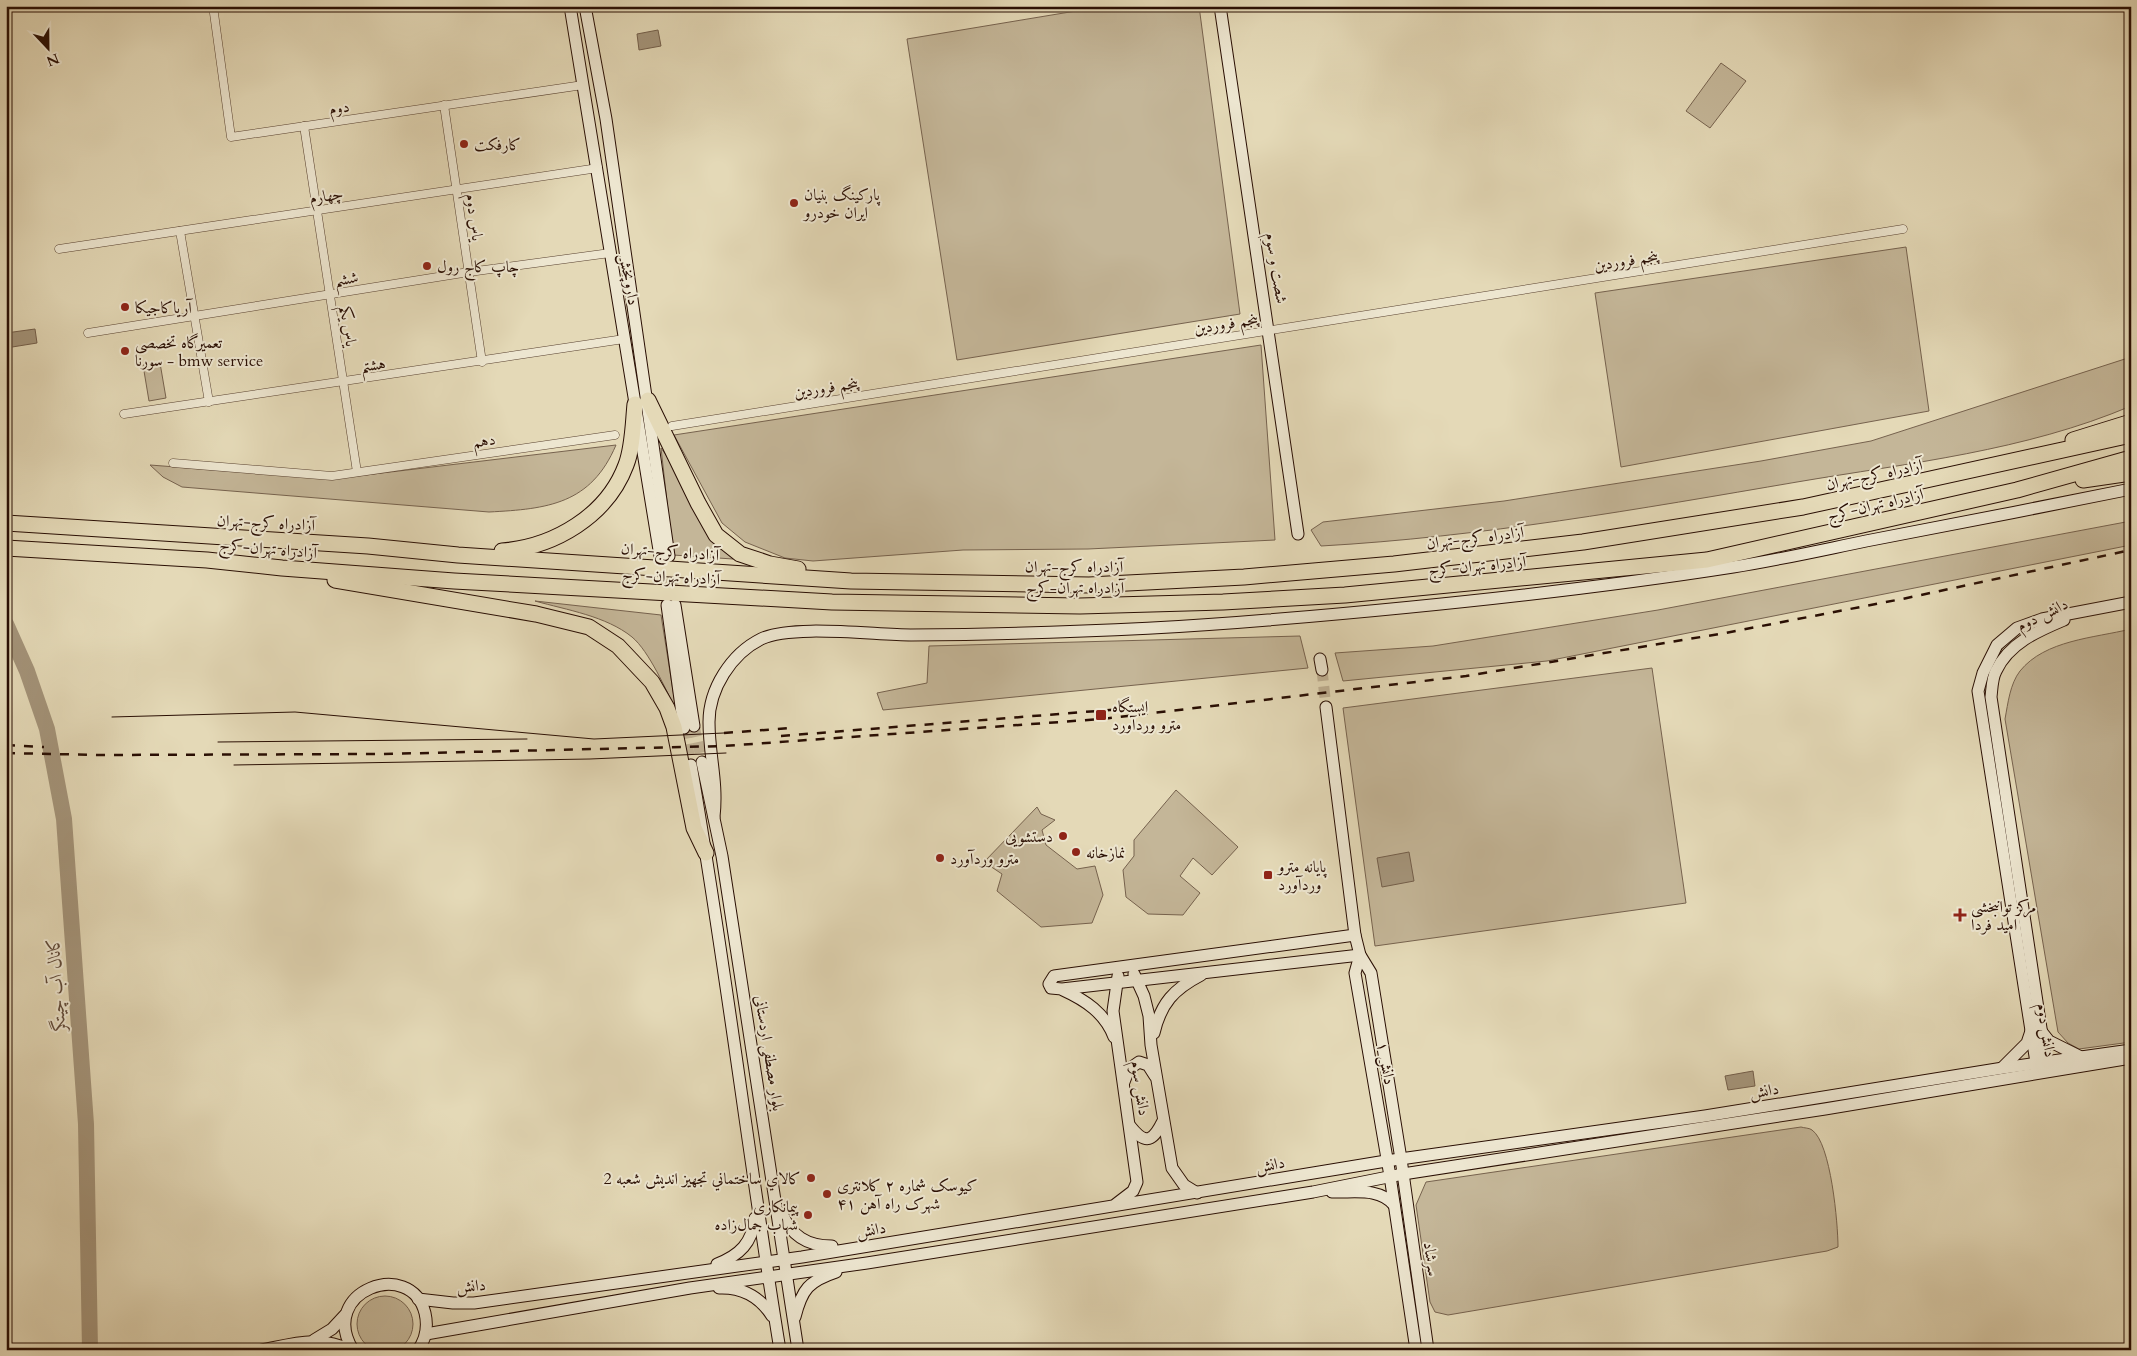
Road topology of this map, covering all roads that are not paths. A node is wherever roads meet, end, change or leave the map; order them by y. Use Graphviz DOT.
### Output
graph roads {
  1 [pos="213,6"];
  2 [pos="570,6"];
  3 [pos="585,6"];
  4 [pos="1220,6"];
  5 [pos="583,85"];
  6 [pos="444,105"];
  7 [pos="589,117"];
  8 [pos="606,119"];
  9 [pos="304,126"];
  10 [pos="598,168"];
  11 [pos="457,189"];
  12 [pos="318,210"];
  13 [pos="1903,229"];
  14 [pos="180,231"];
  15 [pos="59,249"];
  16 [pos="610,253"];
  17 [pos="469,272"];
  18 [pos="330,294"];
  19 [pos="195,316"];
  20 [pos="1270,330"];
  21 [pos="88,333"];
  22 [pos="624,339"];
  23 [pos="482,362"];
  24 [pos="344,382"];
  25 [pos="209,402"];
  26 [pos="641,402"];
  27 [pos="124,414"];
  28 [pos="2131,422"];
  29 [pos="672,426"];
  30 [pos="615,435"];
  31 [pos="2131,435"];
  32 [pos="2131,458"];
  33 [pos="2025,460"];
  34 [pos="173,463"];
  35 [pos="357,472"];
  36 [pos="2131,473"];
  37 [pos="2131,489"];
  38 [pos="2017,490"];
  39 [pos="6,523"];
  40 [pos="1298,534"];
  41 [pos="6,548"];
  42 [pos="458,555"];
  43 [pos="664,556"];
  44 [pos="282,568"];
  45 [pos="851,581"];
  46 [pos="2131,602"];
  47 [pos="671,605"];
  48 [pos="1326,707"];
  49 [pos="689,727"];
  50 [pos="714,817"];
  51 [pos="706,853"];
  52 [pos="1356,936"];
  53 [pos="1360,955"];
  54 [pos="1125,966"];
  55 [pos="1206,972"];
  56 [pos="1137,980"];
  57 [pos="1118,983"];
  58 [pos="1062,989"];
  59 [pos="2035,1028"];
  60 [pos="1151,1045"];
  61 [pos="1119,1050"];
  62 [pos="2131,1050"];
  63 [pos="2081,1057"];
  64 [pos="2131,1058"];
  65 [pos="2041,1067"];
  66 [pos="2003,1068"];
  67 [pos="1157,1079"];
  68 [pos="1124,1082"];
  69 [pos="1164,1121"];
  70 [pos="1130,1126"];
  71 [pos="1401,1159"];
  72 [pos="1386,1161"];
  73 [pos="1403,1174"];
  74 [pos="1390,1176"];
  75 [pos="1313,1192"];
  76 [pos="1197,1193"];
  77 [pos="776,1195"];
  78 [pos="756,1201"];
  79 [pos="1115,1205"];
  80 [pos="1394,1205"];
  81 [pos="862,1246"];
  82 [pos="784,1259"];
  83 [pos="765,1262"];
  84 [pos="867,1263"];
  85 [pos="702,1270"];
  86 [pos="786,1273"];
  87 [pos="768,1276"];
  88 [pos="690,1288"];
  89 [pos="418,1299"];
  90 [pos="345,1315"];
  91 [pos="775,1321"];
  92 [pos="794,1322"];
  93 [pos="426,1334"];
  94 [pos="314,1340"];
  95 [pos="262,1350"];
  96 [pos="351,1350"];
  97 [pos="418,1350"];
  98 [pos="781,1350"];
  99 [pos="798,1350"];
  100 [pos="1416,1350"];
  101 [pos="1428,1350"];
  1 -- 9 [label="street, دوم"];
  2 -- 5 [label="street, داروپخش"];
  3 -- 8 [label="street, داروپخش"];
  4 -- 20 [label="street, شصت و سوم"];
  5 -- 6 [label="street, دوم"];
  5 -- 7 [label="street, داروپخش"];
  6 -- 9 [label="street, دوم"];
  6 -- 11 [label="street, یاس دوم"];
  7 -- 8 [label="street"];
  7 -- 10 [label="street, داروپخش"];
  8 -- 26 [label="street, داروپخش"];
  9 -- 12 [label="street, یاس یکم"];
  10 -- 11 [label="street, چهارم"];
  10 -- 16 [label="street, داروپخش"];
  11 -- 12 [label="street, چهارم"];
  11 -- 17 [label="street, یاس دوم"];
  12 -- 14 [label="street, چهارم"];
  12 -- 18 [label="street, یاس یکم"];
  13 -- 20 [label="street, پنجم فروردین"];
  14 -- 15 [label="street, چهارم"];
  14 -- 19 [label="street"];
  16 -- 17 [label="street, ششم"];
  16 -- 22 [label="street, داروپخش"];
  17 -- 18 [label="street, ششم"];
  17 -- 23 [label="street, یاس دوم"];
  18 -- 19 [label="street, ششم"];
  18 -- 24 [label="street, یاس یکم"];
  19 -- 21 [label="street, ششم"];
  19 -- 25 [label="street"];
  20 -- 29 [label="street, پنجم فروردین"];
  20 -- 40 [label="street, شصت و سوم"];
  22 -- 23 [label="street, هشتم"];
  22 -- 26 [label="street, داروپخش"];
  23 -- 24 [label="street, هشتم"];
  24 -- 25 [label="street, هشتم"];
  24 -- 35 [label="street, یاس یکم"];
  25 -- 27 [label="street, هشتم"];
  26 -- 42 [label="highway"];
  26 -- 43 [label="street, داروپخش"];
  26 -- 45 [label="highway"];
  28 -- 33 [label="highway"];
  30 -- 35 [label="street, دهم"];
  31 -- 33 [label="highway, آزادراه کرج-تهران"];
  32 -- 38 [label="highway, آزادراه تهران-کرج"];
  33 -- 45 [label="highway, آزادراه کرج-تهران"];
  34 -- 35 [label="street, دهم"];
  36 -- 38 [label="highway"];
  37 -- 50 [label="street"];
  38 -- 44 [label="highway, آزادراه تهران-کرج"];
  39 -- 42 [label="highway, آزادراه کرج-تهران"];
  41 -- 44 [label="highway, آزادراه تهران-کرج"];
  42 -- 45 [label="highway, آزادراه کرج-تهران"];
  44 -- 51 [label="highway"];
  46 -- 59 [label="street, دانش دوم"];
  47 -- 49 [label="street"];
  48 -- 52 [label="street, دانش ۱"];
  50 -- 51 [label="street, بلوار مصطفی اردستانی"];
  50 -- 77 [label="street, بلوار مصطفی اردستانی"];
  51 -- 78 [label="street, بلوار مصطفی اردستانی"];
  52 -- 53 [label="street, دانش ۱"];
  52 -- 54 [label="street"];
  53 -- 55 [label="street"];
  53 -- 71 [label="street, دانش ۱"];
  53 -- 72 [label="street, دانش ۱"];
  54 -- 56 [label="street, دانش سوم"];
  54 -- 57 [label="street, دانش سوم"];
  54 -- 58 [label="street"];
  55 -- 56 [label="street"];
  55 -- 60 [label="street"];
  56 -- 57 [label="street"];
  56 -- 60 [label="street, دانش سوم"];
  57 -- 58 [label="street"];
  57 -- 61 [label="street, دانش سوم"];
  58 -- 61 [label="street"];
  59 -- 63 [label="street"];
  59 -- 65 [label="street, دانش دوم"];
  59 -- 66 [label="street"];
  60 -- 67 [label="street, دانش سوم"];
  61 -- 68 [label="street, دانش سوم"];
  62 -- 63 [label="street, دانش"];
  63 -- 65 [label="street, دانش"];
  64 -- 65 [label="street, دانش"];
  65 -- 66 [label="street, دانش"];
  65 -- 73 [label="street, دانش"];
  66 -- 71 [label="street, دانش"];
  67 -- 68 [label="street"];
  67 -- 69 [label="street, دانش سوم"];
  68 -- 70 [label="street, دانش سوم"];
  69 -- 70 [label="street"];
  69 -- 76 [label="street, دانش سوم"];
  70 -- 79 [label="street, دانش سوم"];
  71 -- 72 [label="street, دانش"];
  71 -- 73 [label="street, دانش ۱"];
  72 -- 74 [label="street, دانش ۱"];
  72 -- 76 [label="street, دانش"];
  73 -- 74 [label="street, دانش"];
  73 -- 101 [label="street, سرشاد"];
  74 -- 75 [label="street, دانش"];
  74 -- 80 [label="street, سرشاد"];
  75 -- 80 [label="street"];
  75 -- 84 [label="street, دانش"];
  76 -- 79 [label="street, دانش"];
  77 -- 81 [label="street"];
  77 -- 82 [label="street, بلوار مصطفی اردستانی"];
  78 -- 83 [label="street, بلوار مصطفی اردستانی"];
  78 -- 85 [label="street"];
  79 -- 81 [label="street, دانش"];
  80 -- 100 [label="street, سرشاد"];
  81 -- 82 [label="street, دانش"];
  82 -- 83 [label="street, دانش"];
  82 -- 86 [label="street, بلوار مصطفی اردستانی"];
  83 -- 85 [label="street, دانش"];
  83 -- 87 [label="street, بلوار مصطفی اردستانی"];
  84 -- 86 [label="street, دانش"];
  84 -- 92 [label="street"];
  85 -- 89 [label="street, دانش"];
  86 -- 87 [label="street, دانش"];
  86 -- 92 [label="street, بلوار مصطفی اردستانی"];
  87 -- 88 [label="street, دانش"];
  87 -- 91 [label="street, بلوار مصطفی اردستانی"];
  88 -- 91 [label="street"];
  88 -- 93 [label="street, دانش"];
  89 -- 90 [label="street"];
  89 -- 93 [label="street"];
  90 -- 94 [label="street"];
  90 -- 96 [label="street"];
  91 -- 98 [label="street, بلوار مصطفی اردستانی"];
  92 -- 99 [label="street, بلوار مصطفی اردستانی"];
  93 -- 97 [label="street"];
  94 -- 95 [label="street"];
  94 -- 96 [label="street"];
  98 -- 99 [label="street"];
}
